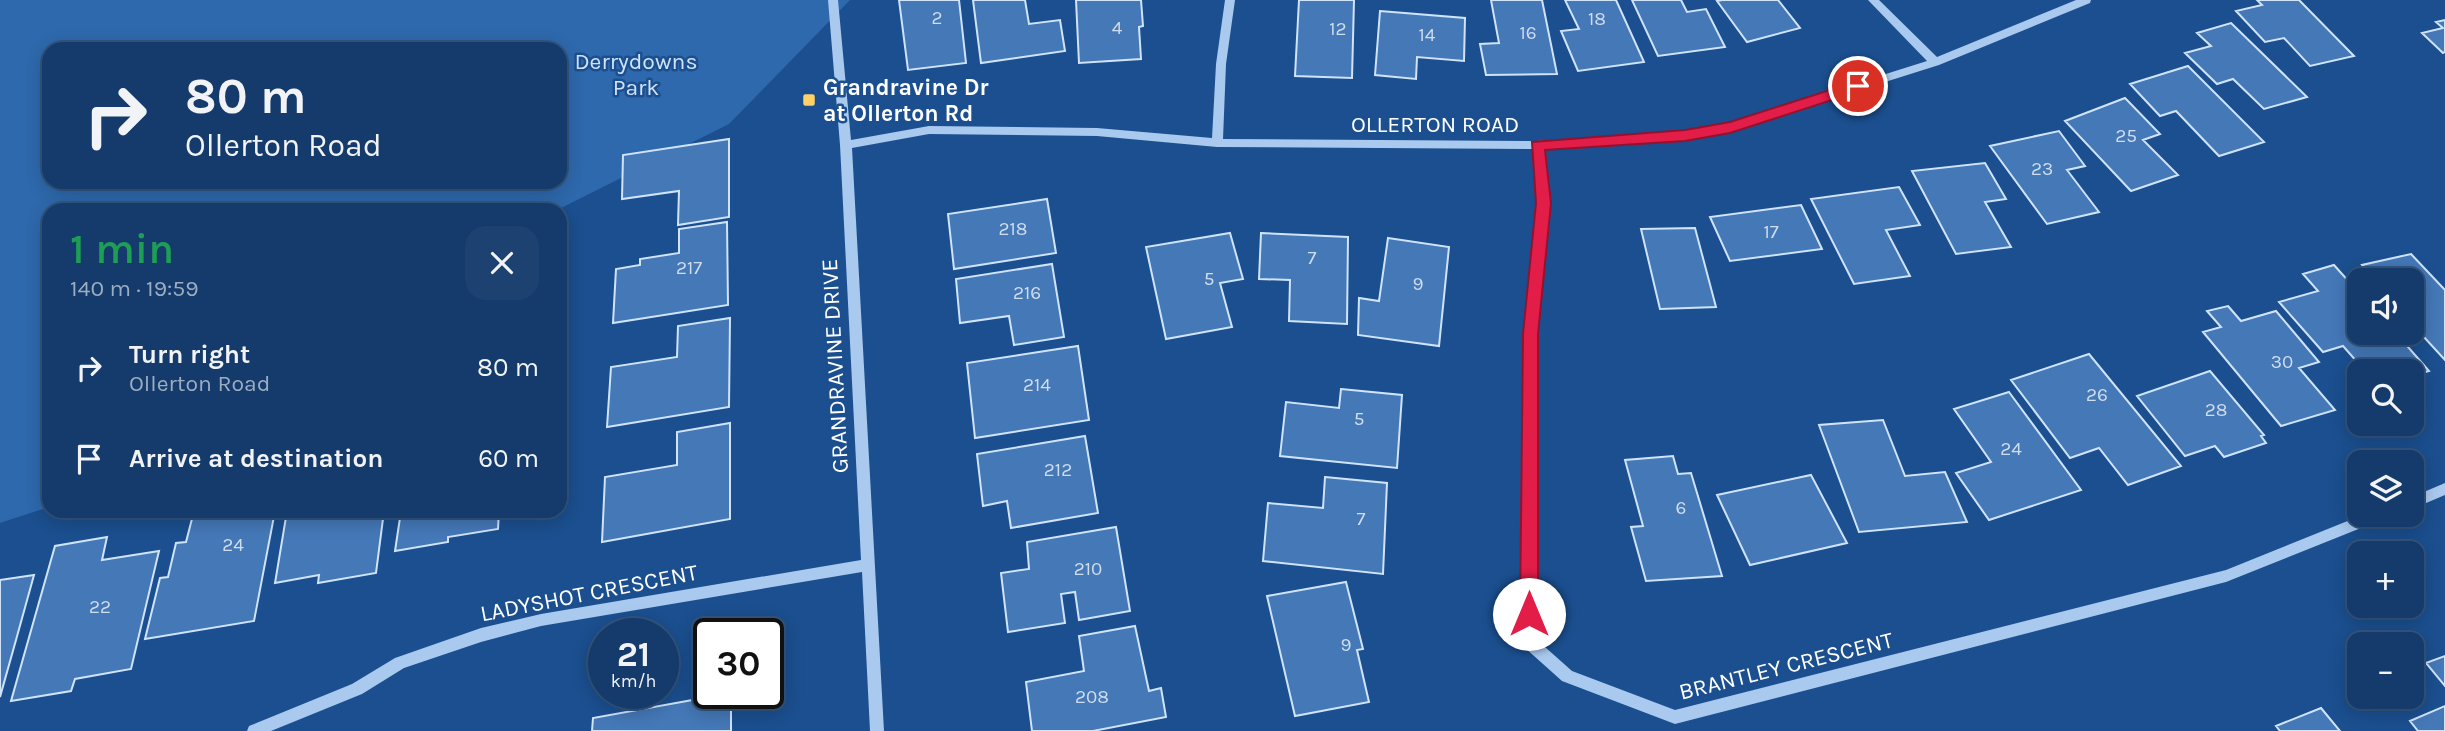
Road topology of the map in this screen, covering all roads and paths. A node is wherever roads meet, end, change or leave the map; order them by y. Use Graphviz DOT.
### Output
graph roads {
  1 [pos="833,0"];
  2 [pos="1230,0"];
  3 [pos="1873,0"];
  4 [pos="2086,0"];
  5 [pos="1935,62"];
  6 [pos="1217,143"];
  7 [pos="846,145"];
  8 [pos="1537,145"];
  9 [pos="2445,489"];
  10 [pos="2424,498"];
  11 [pos="2348,527"];
  12 [pos="866,565"];
  13 [pos="254,731"];
  14 [pos="877,731"];
  1 -- 7 [label="street, GRANDRAVINE DRIVE"];
  2 -- 6 [label="street"];
  3 -- 5 [label="street"];
  4 -- 5 [label="street, OLLERTON ROAD"];
  5 -- 8 [label="street, OLLERTON ROAD"];
  6 -- 7 [label="street, OLLERTON ROAD"];
  6 -- 8 [label="street, OLLERTON ROAD"];
  7 -- 12 [label="street, GRANDRAVINE DRIVE"];
  8 -- 11 [label="street, BRANTLEY CRESCENT"];
  9 -- 10 [label="street"];
  12 -- 13 [label="street, LADYSHOT CRESCENT"];
  12 -- 14 [label="street, GRANDRAVINE DRIVE"];
}
